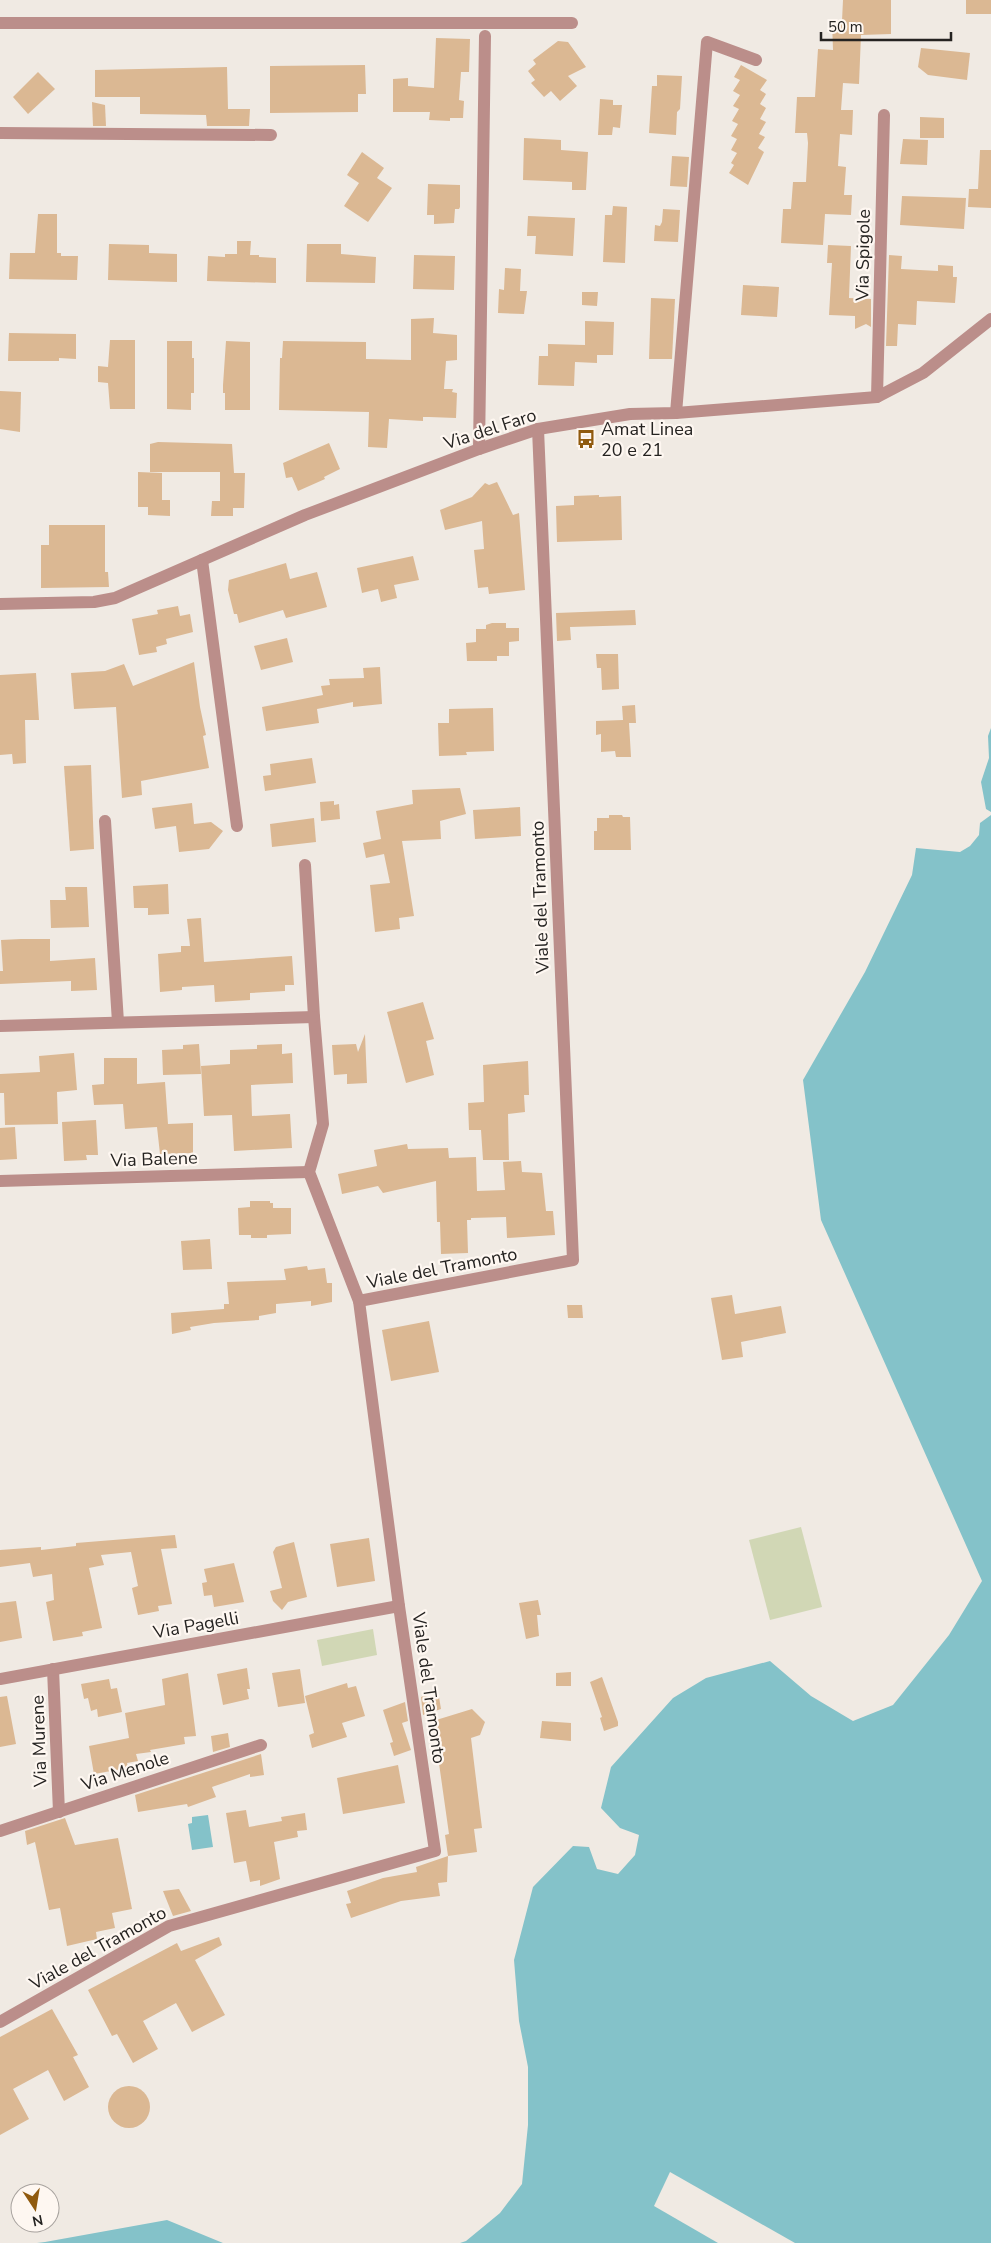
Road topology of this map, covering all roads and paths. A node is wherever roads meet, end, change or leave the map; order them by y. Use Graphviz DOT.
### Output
graph roads {
  1 [pos="0,23"];
  2 [pos="572,23"];
  3 [pos="486,36"];
  4 [pos="756,60"];
  5 [pos="884,114"];
  6 [pos="0,133"];
  7 [pos="271,136"];
  8 [pos="991,319"];
  9 [pos="877,396"];
  10 [pos="676,413"];
  11 [pos="538,430"];
  12 [pos="479,449"];
  13 [pos="202,560"];
  14 [pos="0,604"];
  15 [pos="105,821"];
  16 [pos="237,826"];
  17 [pos="305,864"];
  18 [pos="314,1017"];
  19 [pos="118,1022"];
  20 [pos="0,1026"];
  21 [pos="309,1172"];
  22 [pos="0,1182"];
  23 [pos="360,1301"];
  24 [pos="399,1606"];
  25 [pos="54,1669"];
  26 [pos="0,1679"];
  27 [pos="261,1745"];
  28 [pos="59,1812"];
  29 [pos="0,1831"];
  30 [pos="0,2022"];
  1 -- 2 [label="street"];
  3 -- 12 [label="street"];
  4 -- 10 [label="street"];
  5 -- 9 [label="street, Via Spigole"];
  6 -- 7 [label="street"];
  8 -- 9 [label="street, Via del Faro"];
  9 -- 10 [label="street, Via del Faro"];
  10 -- 11 [label="street, Via del Faro"];
  11 -- 12 [label="street, Via del Faro"];
  11 -- 23 [label="street, Viale del Tramonto"];
  12 -- 13 [label="street, Via del Faro"];
  13 -- 14 [label="street, Via del Faro"];
  13 -- 16 [label="street"];
  15 -- 19 [label="street"];
  17 -- 18 [label="street"];
  18 -- 19 [label="street"];
  18 -- 21 [label="street"];
  19 -- 20 [label="street"];
  21 -- 22 [label="street, Via Balene"];
  21 -- 23 [label="street"];
  23 -- 24 [label="street, Viale del Tramonto"];
  24 -- 25 [label="street, Via Pagelli"];
  24 -- 30 [label="street, Viale del Tramonto"];
  25 -- 26 [label="street, Via Pagelli"];
  25 -- 28 [label="street, Via Murene"];
  27 -- 28 [label="street, Via Menole"];
  28 -- 29 [label="street, Via Menole"];
}
